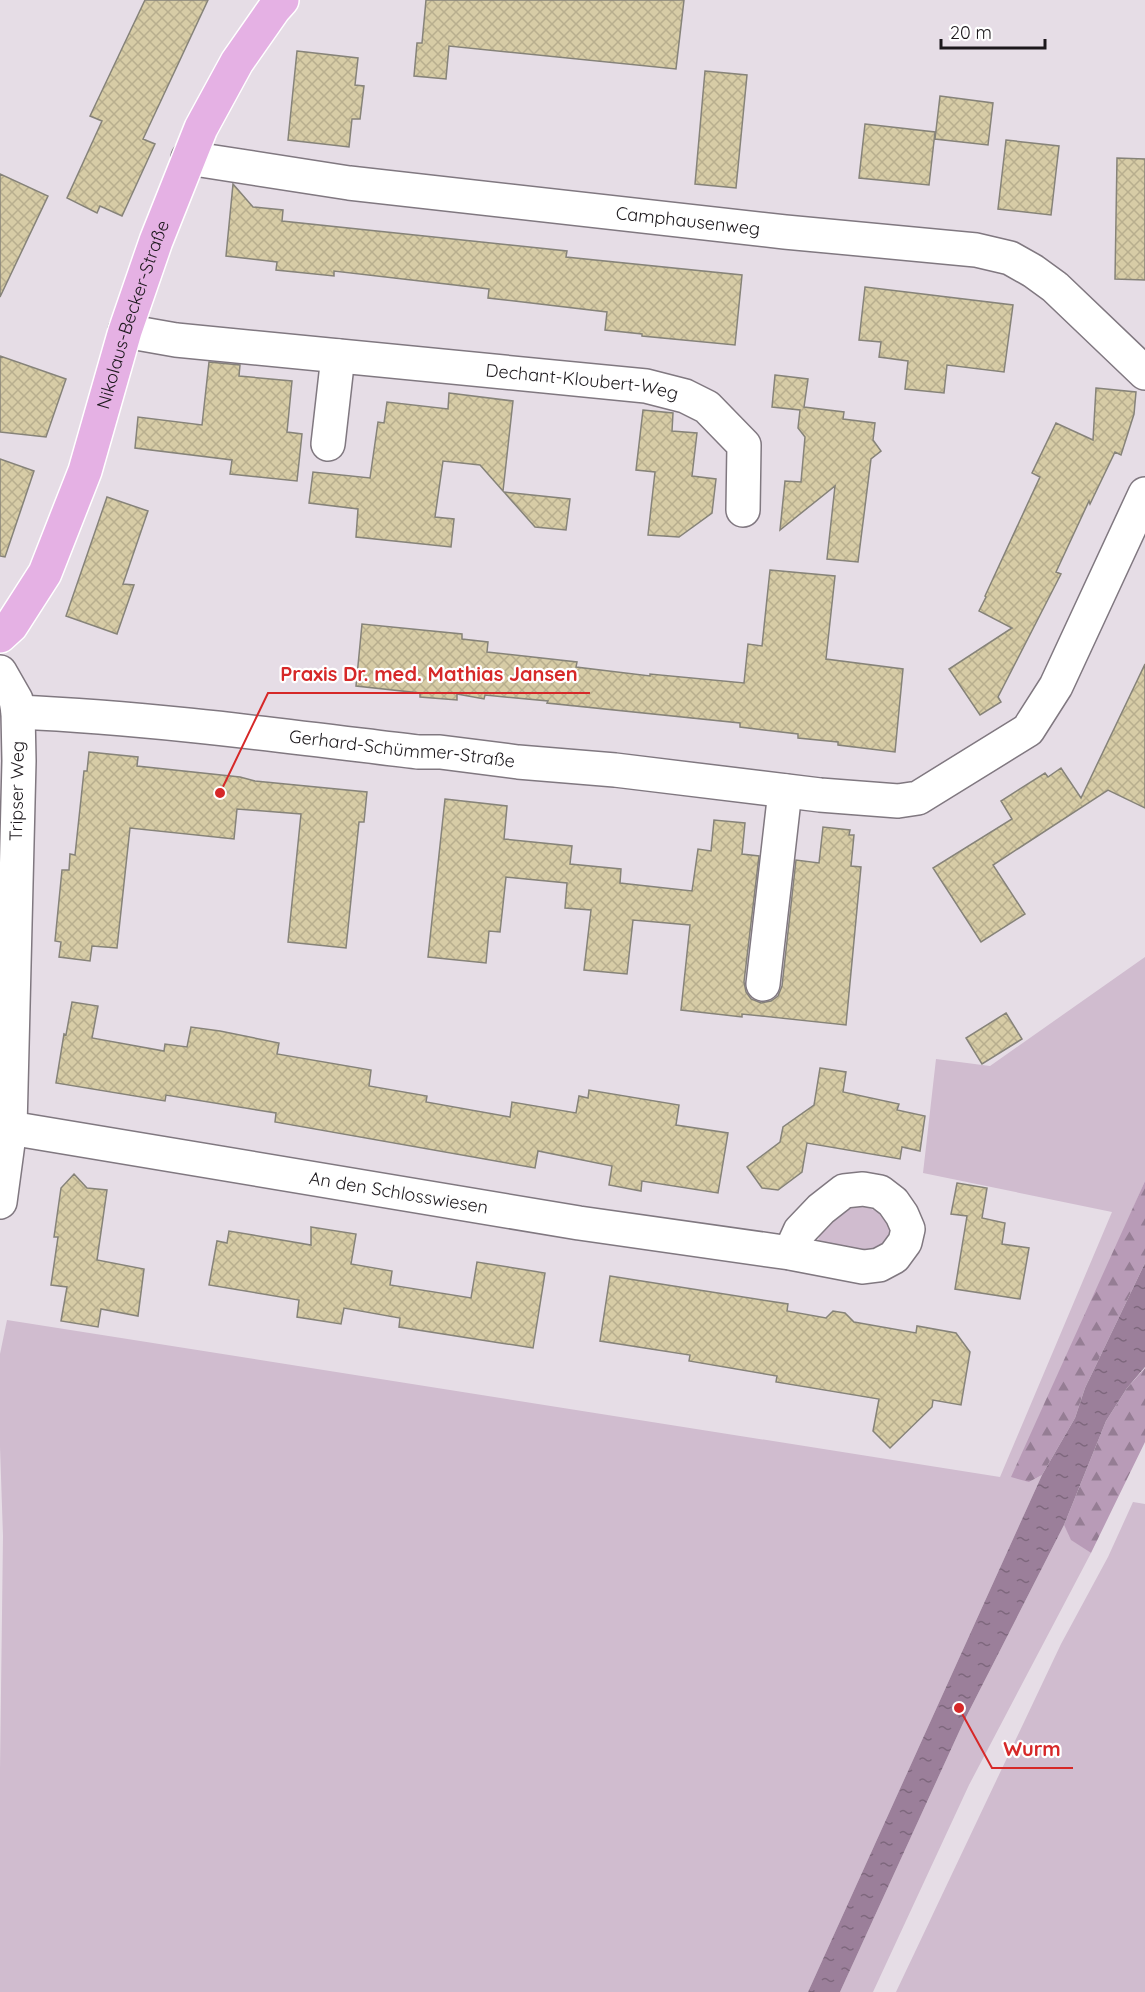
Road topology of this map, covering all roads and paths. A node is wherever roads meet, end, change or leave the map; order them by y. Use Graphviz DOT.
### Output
graph roads {
  1 [pos="282,0"];
  2 [pos="188,158"];
  3 [pos="124,331"];
  4 [pos="338,356"];
  5 [pos="1145,374"];
  6 [pos="328,444"];
  7 [pos="1145,494"];
  8 [pos="743,510"];
  9 [pos="0,636"];
  10 [pos="0,672"];
  11 [pos="18,712"];
  12 [pos="785,791"];
  13 [pos="763,984"];
  14 [pos="10,1128"];
  15 [pos="0,1202"];
  16 [pos="790,1253"];
  1 -- 2 [label="main road, Nikolaus-Becker-Straße"];
  2 -- 3 [label="main road, Nikolaus-Becker-Straße"];
  2 -- 5 [label="street, Camphausenweg"];
  3 -- 4 [label="street, Dechant-Kloubert-Weg"];
  3 -- 9 [label="main road, Nikolaus-Becker-Straße"];
  4 -- 6 [label="street"];
  4 -- 8 [label="street, Dechant-Kloubert-Weg"];
  7 -- 12 [label="street, Gerhard-Schümmer-Straße"];
  10 -- 11 [label="street, Tripser Weg"];
  11 -- 12 [label="street, Gerhard-Schümmer-Straße"];
  11 -- 14 [label="street, Tripser Weg"];
  12 -- 13 [label="street"];
  14 -- 15 [label="street, Tripser Weg"];
  14 -- 16 [label="street, An den Schlosswiesen"];
}
